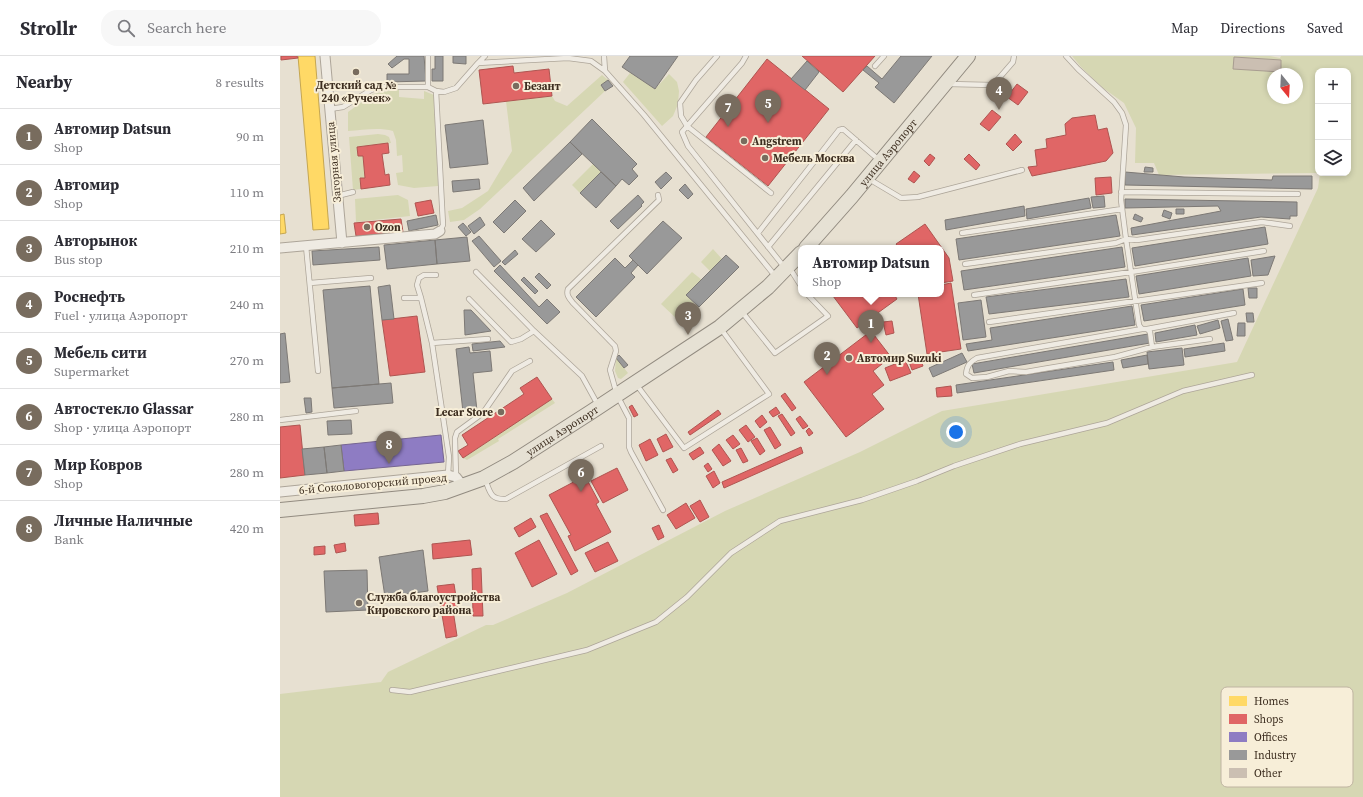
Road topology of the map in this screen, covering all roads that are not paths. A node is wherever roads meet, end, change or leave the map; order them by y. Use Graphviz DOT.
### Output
graph roads {
  1 [pos="325,56"];
  2 [pos="428,56"];
  3 [pos="485,56"];
  4 [pos="604,56"];
  5 [pos="717,56"];
  6 [pos="746,56"];
  7 [pos="884,56"];
  8 [pos="968,56"];
  9 [pos="1014,56"];
  10 [pos="1066,56"];
  11 [pos="478,63"];
  12 [pos="875,66"];
  13 [pos="605,71"];
  14 [pos="945,84"];
  15 [pos="428,87"];
  16 [pos="436,92"];
  17 [pos="330,109"];
  18 [pos="686,126"];
  19 [pos="856,140"];
  20 [pos="881,161"];
  21 [pos="1022,170"];
  22 [pos="867,178"];
  23 [pos="353,192"];
  24 [pos="1121,192"];
  25 [pos="771,193"];
  26 [pos="1298,194"];
  27 [pos="658,195"];
  28 [pos="337,196"];
  29 [pos="1122,209"];
  30 [pos="1290,226"];
  31 [pos="440,231"];
  32 [pos="758,233"];
  33 [pos="962,233"];
  34 [pos="1126,239"];
  35 [pos="342,243"];
  36 [pos="811,245"];
  37 [pos="306,246"];
  38 [pos="768,247"];
  39 [pos="280,248"];
  40 [pos="1264,251"];
  41 [pos="798,256"];
  42 [pos="965,264"];
  43 [pos="784,271"];
  44 [pos="476,272"];
  45 [pos="1131,272"];
  46 [pos="436,275"];
  47 [pos="371,278"];
  48 [pos="1262,282"];
  49 [pos="310,283"];
  50 [pos="798,283"];
  51 [pos="974,295"];
  52 [pos="810,297"];
  53 [pos="404,298"];
  54 [pos="421,298"];
  55 [pos="469,299"];
  56 [pos="1135,300"];
  57 [pos="740,310"];
  58 [pos="1234,313"];
  59 [pos="989,322"];
  60 [pos="720,327"];
  61 [pos="1144,329"];
  62 [pos="534,330"];
  63 [pos="488,339"];
  64 [pos="1210,339"];
  65 [pos="432,343"];
  66 [pos="1152,347"];
  67 [pos="530,361"];
  68 [pos="318,371"];
  69 [pos="1252,375"];
  70 [pos="635,383"];
  71 [pos="617,395"];
  72 [pos="599,407"];
  73 [pos="356,411"];
  74 [pos="280,420"];
  75 [pos="601,446"];
  76 [pos="484,478"];
  77 [pos="456,480"];
  78 [pos="280,492"];
  79 [pos="280,510"];
  80 [pos="662,510"];
  81 [pos="392,690"];
  1 -- 17 [label="street, Загорная улица"];
  2 -- 15 [label="lane"];
  3 -- 11 [label="lane"];
  4 -- 13 [label="lane"];
  5 -- 18 [label="lane"];
  6 -- 18 [label="lane"];
  7 -- 12 [label="lane"];
  8 -- 14 [label="main road, улица Аэропорт"];
  9 -- 14 [label="lane"];
  10 -- 24 [label="lane"];
  11 -- 13 [label="lane"];
  11 -- 16 [label="lane"];
  13 -- 43 [label="lane"];
  14 -- 20 [label="main road, улица Аэропорт"];
  15 -- 16 [label="lane"];
  15 -- 17 [label="lane"];
  16 -- 31 [label="lane"];
  17 -- 28 [label="street, Загорная улица"];
  18 -- 25 [label="lane"];
  18 -- 32 [label="lane"];
  19 -- 20 [label="lane"];
  19 -- 32 [label="lane"];
  19 -- 38 [label="lane"];
  20 -- 22 [label="main road, улица Аэропорт"];
  21 -- 22 [label="lane"];
  22 -- 36 [label="main road, улица Аэропорт"];
  23 -- 28 [label="lane"];
  24 -- 26 [label="lane"];
  24 -- 29 [label="lane"];
  27 -- 71 [label="lane"];
  28 -- 35 [label="street, Загорная улица"];
  29 -- 33 [label="lane"];
  29 -- 34 [label="lane"];
  30 -- 34 [label="lane"];
  31 -- 35 [label="street"];
  32 -- 38 [label="lane"];
  34 -- 42 [label="lane"];
  34 -- 45 [label="lane"];
  35 -- 37 [label="street"];
  37 -- 39 [label="street"];
  37 -- 49 [label="lane"];
  38 -- 43 [label="lane"];
  40 -- 45 [label="lane"];
  41 -- 43 [label="main road, улица Аэропорт"];
  43 -- 50 [label="lane"];
  43 -- 57 [label="main road, улица Аэропорт"];
  44 -- 62 [label="lane"];
  45 -- 51 [label="lane"];
  45 -- 56 [label="lane"];
  46 -- 54 [label="lane"];
  47 -- 49 [label="lane"];
  48 -- 56 [label="lane"];
  49 -- 68 [label="lane"];
  52 -- 57 [label="lane"];
  53 -- 54 [label="lane"];
  54 -- 65 [label="lane"];
  55 -- 62 [label="lane"];
  56 -- 59 [label="lane"];
  56 -- 61 [label="lane"];
  57 -- 60 [label="main road, улица Аэропорт"];
  58 -- 61 [label="lane"];
  60 -- 70 [label="main road, улица Аэропорт"];
  60 -- 70 [label="lane"];
  61 -- 66 [label="lane"];
  61 -- 66 [label="lane"];
  62 -- 72 [label="lane"];
  63 -- 65 [label="lane"];
  64 -- 66 [label="lane"];
  65 -- 77 [label="lane"];
  67 -- 77 [label="lane"];
  69 -- 81 [label="lane"];
  70 -- 71 [label="main road, улица Аэропорт"];
  71 -- 72 [label="main road, улица Аэропорт"];
  71 -- 80 [label="lane"];
  72 -- 76 [label="main road, улица Аэропорт"];
  73 -- 74 [label="lane"];
  75 -- 76 [label="lane"];
  76 -- 77 [label="main road, улица Аэропорт"];
  77 -- 78 [label="street, 6-й Соколовогорский проезд"];
  77 -- 79 [label="main road, улица Аэропорт"];
}
